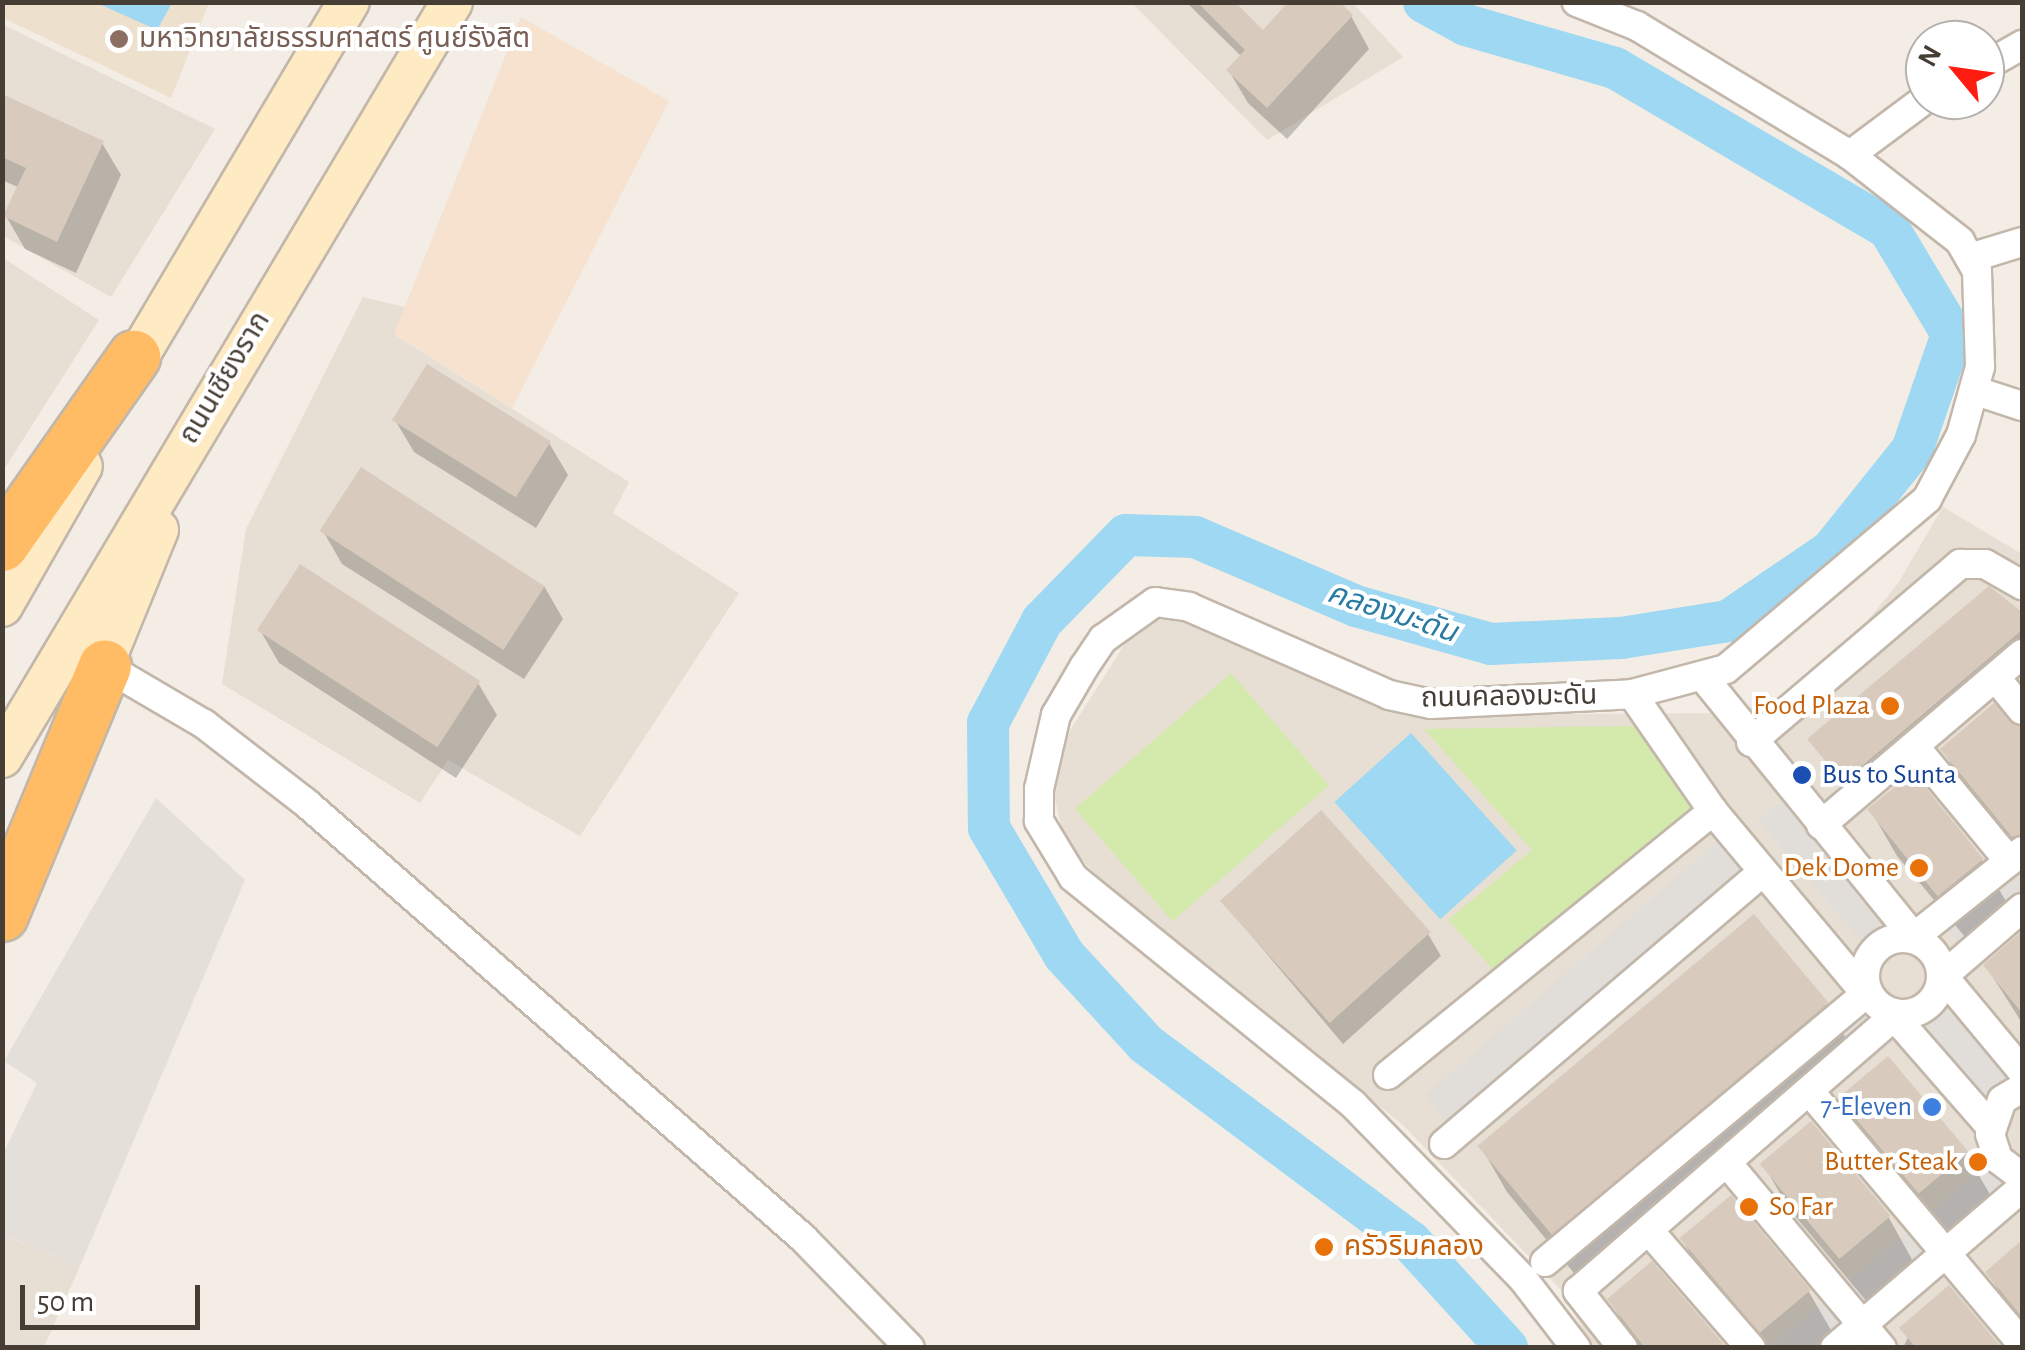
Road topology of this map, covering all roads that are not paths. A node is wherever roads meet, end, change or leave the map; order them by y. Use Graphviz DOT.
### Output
graph roads {
  1 [pos="350,2"];
  2 [pos="452,2"];
  3 [pos="1577,2"];
  4 [pos="1905,114"];
  5 [pos="1850,155"];
  6 [pos="2022,242"];
  7 [pos="1970,258"];
  8 [pos="134,357"];
  9 [pos="1976,391"];
  10 [pos="2022,406"];
  11 [pos="196,426"];
  12 [pos="2,545"];
  13 [pos="2022,586"];
  14 [pos="2,606"];
  15 [pos="2022,654"];
  16 [pos="105,666"];
  17 [pos="1704,678"];
  18 [pos="1996,678"];
  19 [pos="1632,694"];
  20 [pos="2022,710"];
  21 [pos="1752,742"];
  22 [pos="1915,747"];
  23 [pos="2,757"];
  24 [pos="1713,811"];
  25 [pos="1820,824"];
  26 [pos="2,855"];
  27 [pos="2016,856"];
  28 [pos="1762,872"];
  29 [pos="2022,908"];
  30 [pos="2,915"];
  31 [pos="1914,936"];
  32 [pos="1943,976"];
  33 [pos="1866,994"];
  34 [pos="1894,1016"];
  35 [pos="2022,1071"];
  36 [pos="1388,1075"];
  37 [pos="2022,1088"];
  38 [pos="1810,1092"];
  39 [pos="1990,1126"];
  40 [pos="1444,1144"];
  41 [pos="1728,1164"];
  42 [pos="2022,1177"];
  43 [pos="2022,1188"];
  44 [pos="1650,1232"];
  45 [pos="1947,1253"];
  46 [pos="1546,1262"];
  47 [pos="1862,1324"];
  48 [pos="2022,1344"];
  49 [pos="910,1348"];
  50 [pos="1576,1348"];
  51 [pos="1622,1348"];
  52 [pos="1751,1348"];
  53 [pos="1835,1348"];
  54 [pos="1882,1348"];
  1 -- 8 [label="main road"];
  2 -- 11 [label="main road, ถนนเชียงราก"];
  3 -- 5 [label="street, ถนนคลองมะดัน"];
  4 -- 5 [label="street"];
  5 -- 7 [label="street, ถนนคลองมะดัน"];
  6 -- 7 [label="street"];
  7 -- 9 [label="street, ถนนคลองมะดัน"];
  8 -- 12 [label="highway"];
  8 -- 14 [label="main road"];
  9 -- 10 [label="street"];
  9 -- 17 [label="street, ถนนคลองมะดัน"];
  11 -- 16 [label="main road"];
  11 -- 23 [label="main road, ถนนเชียงราก"];
  13 -- 21 [label="street"];
  15 -- 18 [label="street"];
  16 -- 26 [label="main road"];
  16 -- 30 [label="highway"];
  16 -- 49 [label="street"];
  17 -- 19 [label="street, ถนนคลองมะดัน"];
  17 -- 21 [label="street"];
  18 -- 20 [label="street"];
  18 -- 22 [label="street"];
  19 -- 24 [label="street"];
  19 -- 50 [label="street, ถนนคลองมะดัน"];
  21 -- 25 [label="street"];
  22 -- 25 [label="street"];
  22 -- 27 [label="street"];
  24 -- 28 [label="street"];
  24 -- 36 [label="street"];
  25 -- 31 [label="street"];
  27 -- 31 [label="street"];
  28 -- 33 [label="street"];
  28 -- 40 [label="street"];
  29 -- 32 [label="street"];
  31 -- 32 [label="street"];
  31 -- 33 [label="street"];
  32 -- 34 [label="street"];
  32 -- 35 [label="street"];
  33 -- 34 [label="street"];
  33 -- 46 [label="street"];
  34 -- 38 [label="street"];
  34 -- 39 [label="street"];
  37 -- 39 [label="street"];
  38 -- 41 [label="street"];
  38 -- 45 [label="street"];
  39 -- 42 [label="street"];
  41 -- 44 [label="street"];
  41 -- 47 [label="street"];
  43 -- 45 [label="street"];
  44 -- 51 [label="street"];
  44 -- 52 [label="street"];
  45 -- 47 [label="street"];
  45 -- 48 [label="street"];
  47 -- 53 [label="street"];
  47 -- 54 [label="street"];
}
